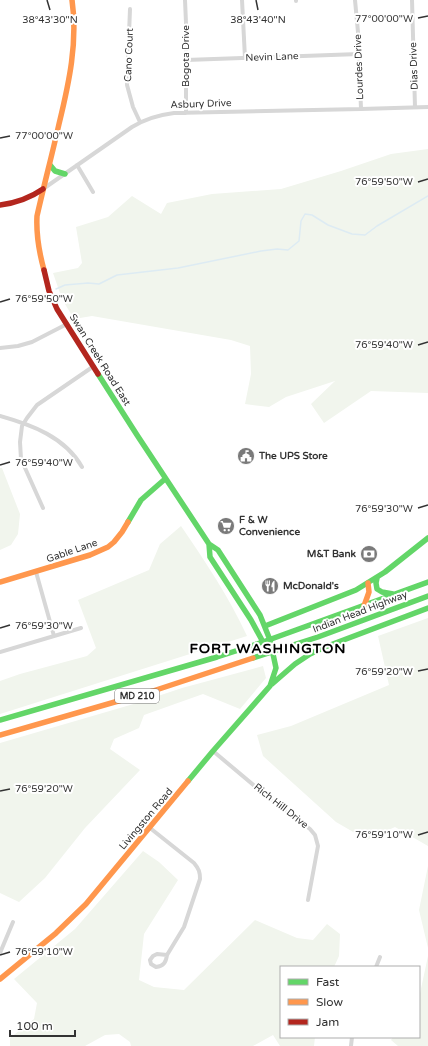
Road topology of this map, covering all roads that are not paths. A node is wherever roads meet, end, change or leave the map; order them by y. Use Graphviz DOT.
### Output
graph roads {
  1 [pos="72,0"];
  2 [pos="185,0"];
  3 [pos="242,0"];
  4 [pos="355,0"];
  5 [pos="412,0"];
  6 [pos="130,9"];
  7 [pos="359,54"];
  8 [pos="245,58"];
  9 [pos="186,60"];
  10 [pos="415,107"];
  11 [pos="428,107"];
  12 [pos="361,109"];
  13 [pos="186,113"];
  14 [pos="140,122"];
  15 [pos="50,165"];
  16 [pos="78,165"];
  17 [pos="65,174"];
  18 [pos="43,189"];
  19 [pos="93,192"];
  20 [pos="0,205"];
  21 [pos="66,324"];
  22 [pos="0,348"];
  23 [pos="94,366"];
  24 [pos="0,416"];
  25 [pos="24,423"];
  26 [pos="82,467"];
  27 [pos="165,479"];
  28 [pos="43,508"];
  29 [pos="428,538"];
  30 [pos="209,544"];
  31 [pos="36,572"];
  32 [pos="377,578"];
  33 [pos="0,582"];
  34 [pos="428,582"];
  35 [pos="368,583"];
  36 [pos="396,594"];
  37 [pos="428,596"];
  38 [pos="364,606"];
  39 [pos="428,608"];
  40 [pos="265,626"];
  41 [pos="81,628"];
  42 [pos="54,636"];
  43 [pos="270,640"];
  44 [pos="263,642"];
  45 [pos="0,652"];
  46 [pos="272,652"];
  47 [pos="270,686"];
  48 [pos="0,720"];
  49 [pos="0,735"];
  50 [pos="213,751"];
  51 [pos="150,828"];
  52 [pos="308,900"];
  53 [pos="13,922"];
  54 [pos="0,953"];
  55 [pos="167,955"];
  56 [pos="380,957"];
  57 [pos="376,966"];
  58 [pos="0,979"];
  1 -- 15 [label="main road, Swan Creek Road East"];
  2 -- 9 [label="street, Bogota Drive"];
  3 -- 8 [label="street"];
  4 -- 7 [label="street, Lourdes Drive"];
  5 -- 10 [label="street, Dias Drive"];
  6 -- 14 [label="street, Cano Court"];
  7 -- 8 [label="street, Nevin Lane"];
  7 -- 12 [label="street, Lourdes Drive"];
  8 -- 9 [label="street, Nevin Lane"];
  9 -- 13 [label="street, Bogota Drive"];
  10 -- 11 [label="street, Asbury Drive"];
  10 -- 12 [label="street, Asbury Drive"];
  12 -- 13 [label="street, Asbury Drive"];
  13 -- 14 [label="street, Asbury Drive"];
  14 -- 16 [label="street, Asbury Drive"];
  15 -- 17 [label="main road"];
  15 -- 18 [label="main road, Swan Creek Road East"];
  16 -- 17 [label="street, Asbury Drive"];
  16 -- 19 [label="street"];
  17 -- 18 [label="street, Asbury Drive"];
  18 -- 20 [label="main road, Asbury Drive"];
  18 -- 21 [label="main road, Swan Creek Road East"];
  21 -- 22 [label="street"];
  21 -- 23 [label="main road, Swan Creek Road East"];
  23 -- 25 [label="street"];
  23 -- 27 [label="main road, Swan Creek Road East"];
  24 -- 25 [label="street"];
  25 -- 26 [label="street"];
  25 -- 28 [label="street"];
  27 -- 30 [label="main road, Swan Creek Road East"];
  27 -- 31 [label="main road, Gable Lane"];
  29 -- 32 [label="main road"];
  30 -- 40 [label="main road, Swan Creek Road East"];
  30 -- 44 [label="main road, Swan Creek Road East"];
  31 -- 33 [label="main road, Gable Lane"];
  31 -- 42 [label="street"];
  32 -- 35 [label="main road"];
  32 -- 36 [label="main road"];
  34 -- 36 [label="main road, Indian Head Highway / MD 210"];
  35 -- 38 [label="main road"];
  35 -- 40 [label="main road"];
  36 -- 38 [label="main road, Indian Head Highway / MD 210"];
  37 -- 46 [label="main road, Indian Head Highway / MD 210"];
  38 -- 43 [label="main road, Indian Head Highway / MD 210"];
  39 -- 47 [label="main road"];
  40 -- 43 [label="main road, Swan Creek Road East"];
  41 -- 42 [label="street"];
  42 -- 45 [label="street"];
  43 -- 44 [label="main road, Indian Head Highway / MD 210"];
  43 -- 46 [label="main road, Swan Creek Road East"];
  44 -- 46 [label="main road, Swan Creek Road East"];
  44 -- 48 [label="main road, Indian Head Highway / MD 210"];
  46 -- 47 [label="main road, Livingston Road"];
  46 -- 49 [label="main road, Indian Head Highway / MD 210"];
  47 -- 50 [label="main road, Livingston Road"];
  50 -- 51 [label="main road, Livingston Road"];
  50 -- 52 [label="street, Rich Hill Drive"];
  51 -- 55 [label="street"];
  51 -- 58 [label="main road, Livingston Road"];
  53 -- 54 [label="street"];
  56 -- 57 [label="street"];
}
